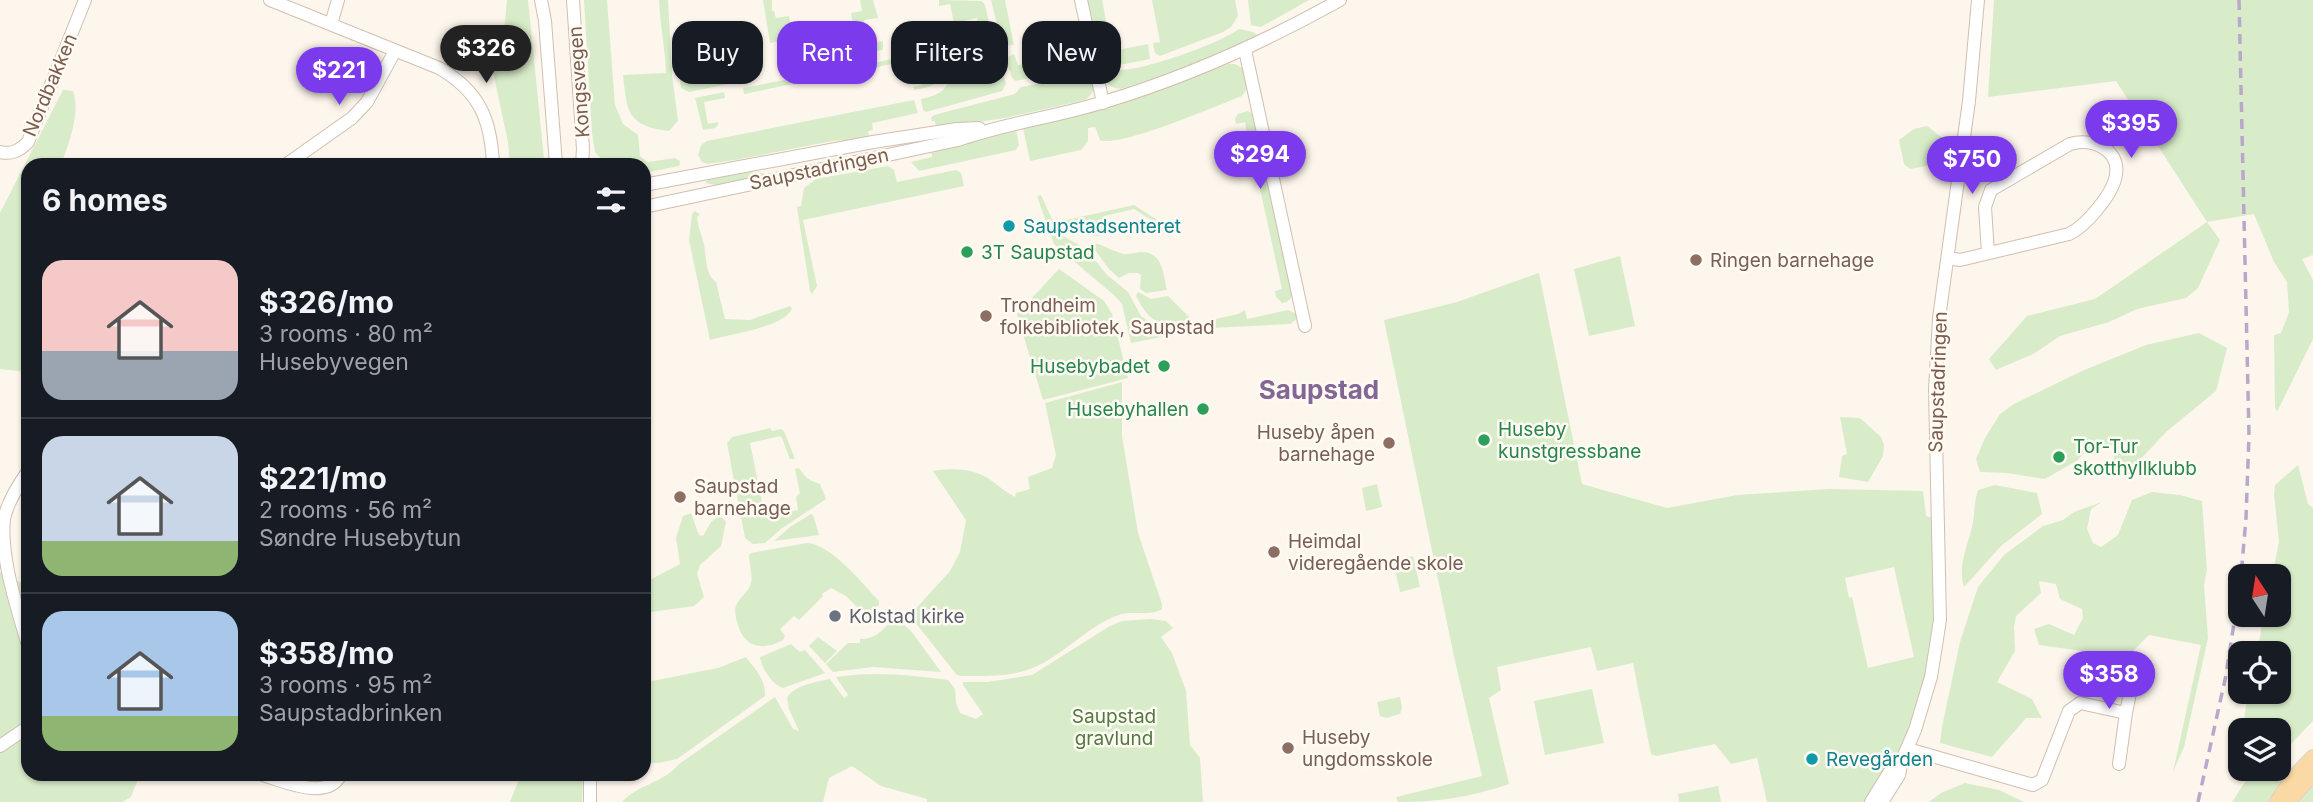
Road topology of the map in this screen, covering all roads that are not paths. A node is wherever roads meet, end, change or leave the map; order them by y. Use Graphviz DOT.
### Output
graph roads {
  1 [pos="85,0"];
  2 [pos="270,0"];
  3 [pos="338,0"];
  4 [pos="541,0"];
  5 [pos="573,0"];
  6 [pos="1082,0"];
  7 [pos="1340,0"];
  8 [pos="1978,0"];
  9 [pos="331,24"];
  10 [pos="1245,50"];
  11 [pos="395,51"];
  12 [pos="1103,103"];
  13 [pos="993,128"];
  14 [pos="583,149"];
  15 [pos="0,152"];
  16 [pos="295,158"];
  17 [pos="492,158"];
  18 [pos="556,158"];
  19 [pos="582,158"];
  20 [pos="589,158"];
  21 [pos="651,184"];
  22 [pos="651,206"];
  23 [pos="1988,253"];
  24 [pos="1948,258"];
  25 [pos="1305,326"];
  26 [pos="21,482"];
  27 [pos="21,621"];
  28 [pos="2136,663"];
  29 [pos="2126,713"];
  30 [pos="21,732"];
  31 [pos="0,746"];
  32 [pos="1905,755"];
  33 [pos="2313,757"];
  34 [pos="2119,764"];
  35 [pos="2313,774"];
  36 [pos="283,781"];
  37 [pos="337,781"];
  38 [pos="590,781"];
  39 [pos="590,802"];
  40 [pos="1871,802"];
  41 [pos="1882,802"];
  42 [pos="2277,802"];
  43 [pos="2288,802"];
  1 -- 15 [label="street, Nordbakken"];
  2 -- 9 [label="street"];
  3 -- 9 [label="street"];
  4 -- 18 [label="street, Kongsvegen"];
  5 -- 14 [label="street, Kongsvegen"];
  6 -- 12 [label="street"];
  7 -- 10 [label="street, Saupstadringen"];
  8 -- 24 [label="street, Saupstadringen"];
  9 -- 11 [label="street"];
  10 -- 12 [label="street, Saupstadringen"];
  10 -- 25 [label="street"];
  11 -- 16 [label="street"];
  11 -- 17 [label="street"];
  12 -- 13 [label="street, Saupstadringen"];
  13 -- 21 [label="street, Saupstadringen"];
  13 -- 22 [label="street, Saupstadringen"];
  14 -- 19 [label="street, Kongsvegen"];
  14 -- 20 [label="street"];
  23 -- 23 [label="street"];
  23 -- 24 [label="street"];
  24 -- 32 [label="street, Saupstadringen"];
  26 -- 27 [label="street"];
  28 -- 29 [label="street"];
  29 -- 32 [label="street"];
  29 -- 34 [label="street"];
  30 -- 31 [label="street"];
  32 -- 40 [label="street, Saupstadringen"];
  32 -- 41 [label="street, Saupstadringen"];
  33 -- 42 [label="main road"];
  35 -- 43 [label="main road"];
  36 -- 37 [label="street"];
  38 -- 39 [label="street"];
}
